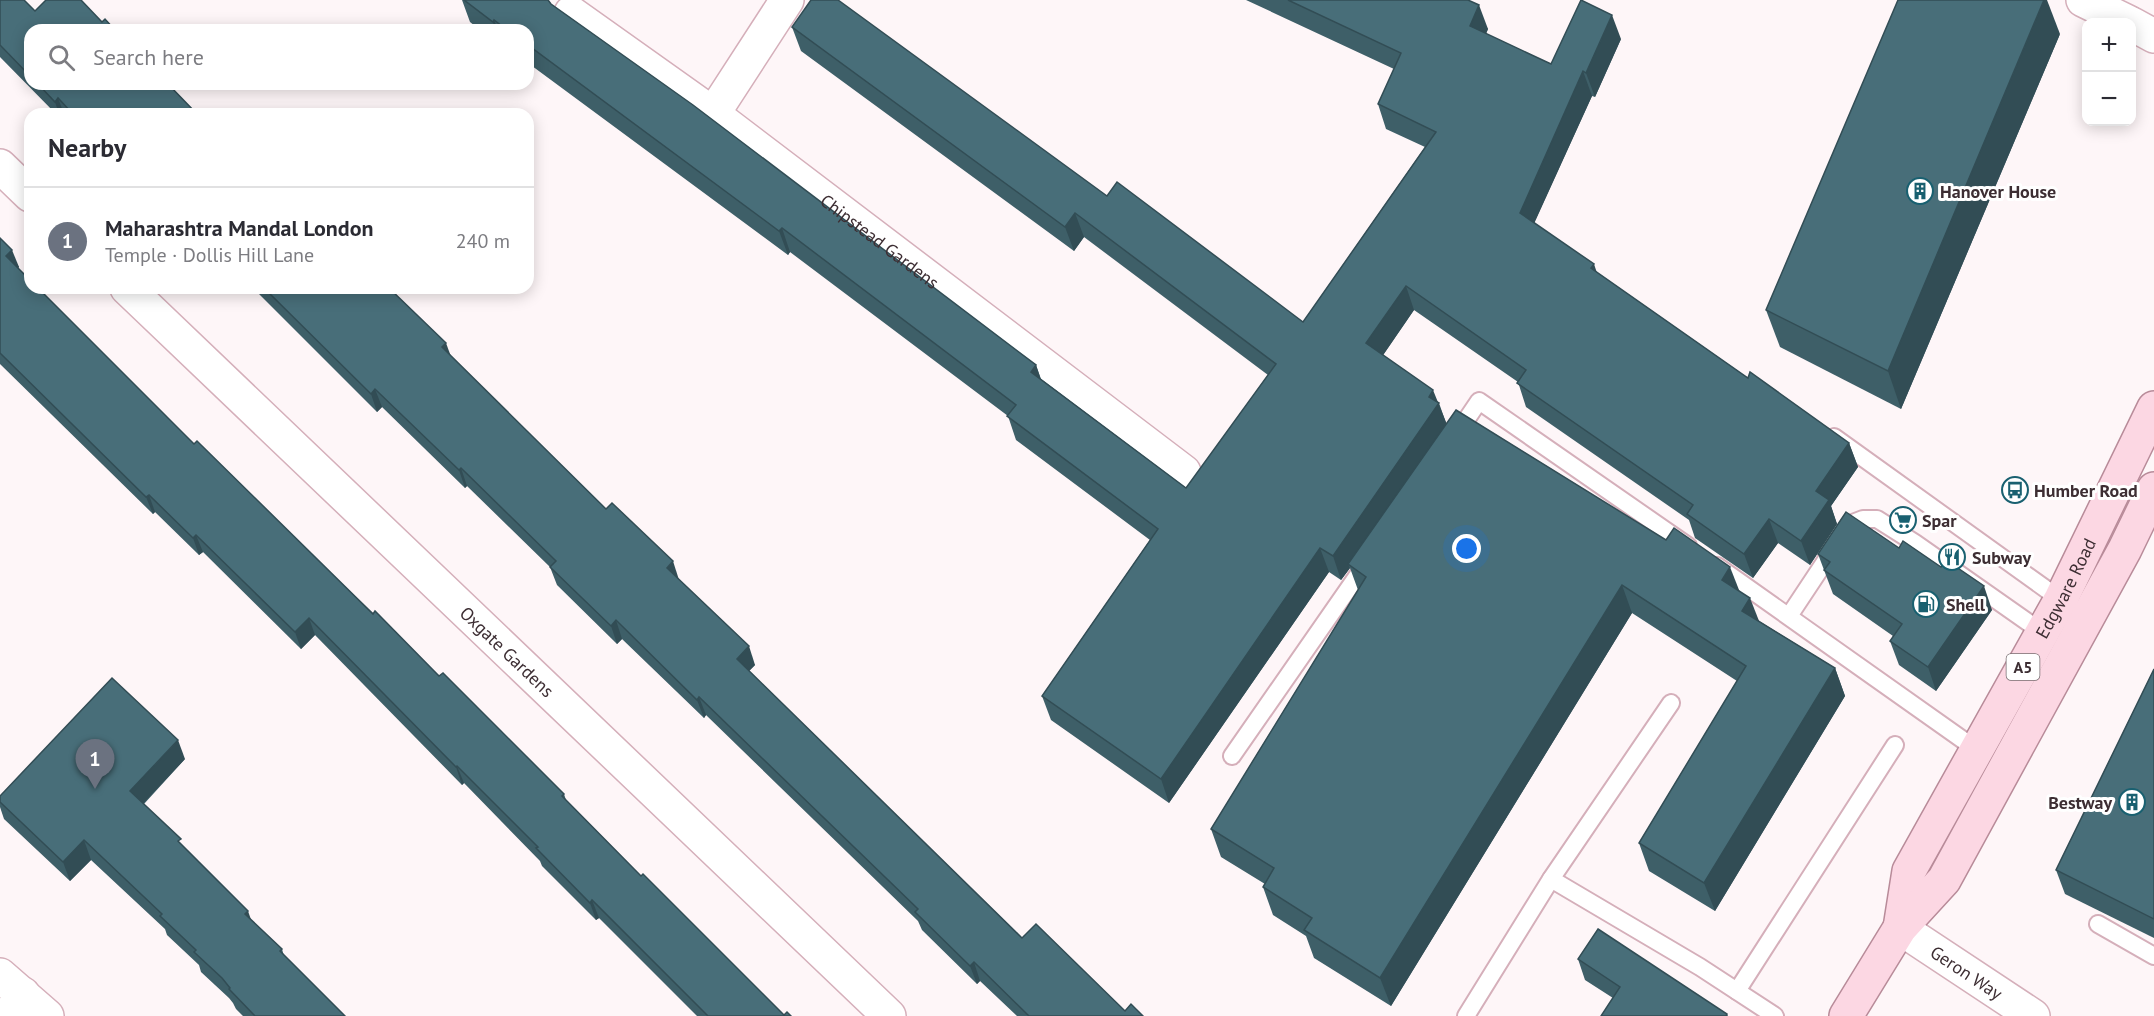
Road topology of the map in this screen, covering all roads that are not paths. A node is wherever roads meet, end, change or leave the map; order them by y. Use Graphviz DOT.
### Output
graph roads {
  1 [pos="787,0"];
  2 [pos="2083,0"];
  3 [pos="571,13"];
  4 [pos="2120,18"];
  5 [pos="2136,26"];
  6 [pos="2154,36"];
  7 [pos="713,114"];
  8 [pos="0,166"];
  9 [pos="24,189"];
  10 [pos="133,294"];
  11 [pos="2154,408"];
  12 [pos="1822,429"];
  13 [pos="1446,449"];
  14 [pos="1184,472"];
  15 [pos="2154,489"];
  16 [pos="1379,545"];
  17 [pos="2061,600"];
  18 [pos="1789,616"];
  19 [pos="2087,617"];
  20 [pos="2042,632"];
  21 [pos="2069,651"];
  22 [pos="1671,704"];
  23 [pos="1895,745"];
  24 [pos="1977,750"];
  25 [pos="1232,756"];
  26 [pos="2005,769"];
  27 [pos="1551,879"];
  28 [pos="2098,924"];
  29 [pos="1900,928"];
  30 [pos="2154,956"];
  31 [pos="1737,991"];
  32 [pos="10,995"];
  33 [pos="47,1016"];
  34 [pos="889,1016"];
  35 [pos="1466,1016"];
  36 [pos="1775,1016"];
  37 [pos="1846,1016"];
  38 [pos="2033,1016"];
  1 -- 7 [label="street"];
  2 -- 4 [label="street"];
  3 -- 7 [label="street, Chipstead Gardens"];
  5 -- 6 [label="street"];
  7 -- 14 [label="street, Chipstead Gardens"];
  8 -- 9 [label="street"];
  10 -- 34 [label="street, Oxgate Gardens"];
  11 -- 17 [label="main road, Edgware Road / A5"];
  12 -- 17 [label="lane"];
  13 -- 18 [label="lane"];
  15 -- 19 [label="main road, Edgware Road / A5"];
  16 -- 25 [label="lane"];
  17 -- 19 [label="lane"];
  17 -- 20 [label="main road, Edgware Road / A5"];
  18 -- 20 [label="lane"];
  18 -- 24 [label="lane"];
  19 -- 21 [label="main road, Edgware Road / A5"];
  20 -- 21 [label="lane"];
  20 -- 24 [label="main road, Edgware Road / A5"];
  21 -- 26 [label="main road, Edgware Road / A5"];
  22 -- 27 [label="lane"];
  23 -- 31 [label="lane"];
  24 -- 26 [label="lane"];
  24 -- 29 [label="main road, Edgware Road / A5"];
  26 -- 29 [label="main road, Edgware Road / A5"];
  27 -- 31 [label="lane"];
  27 -- 35 [label="lane"];
  28 -- 30 [label="lane"];
  29 -- 37 [label="main road, Edgware Road / A5"];
  29 -- 38 [label="street, Geron Way"];
  31 -- 36 [label="lane"];
  32 -- 33 [label="street"];
}
